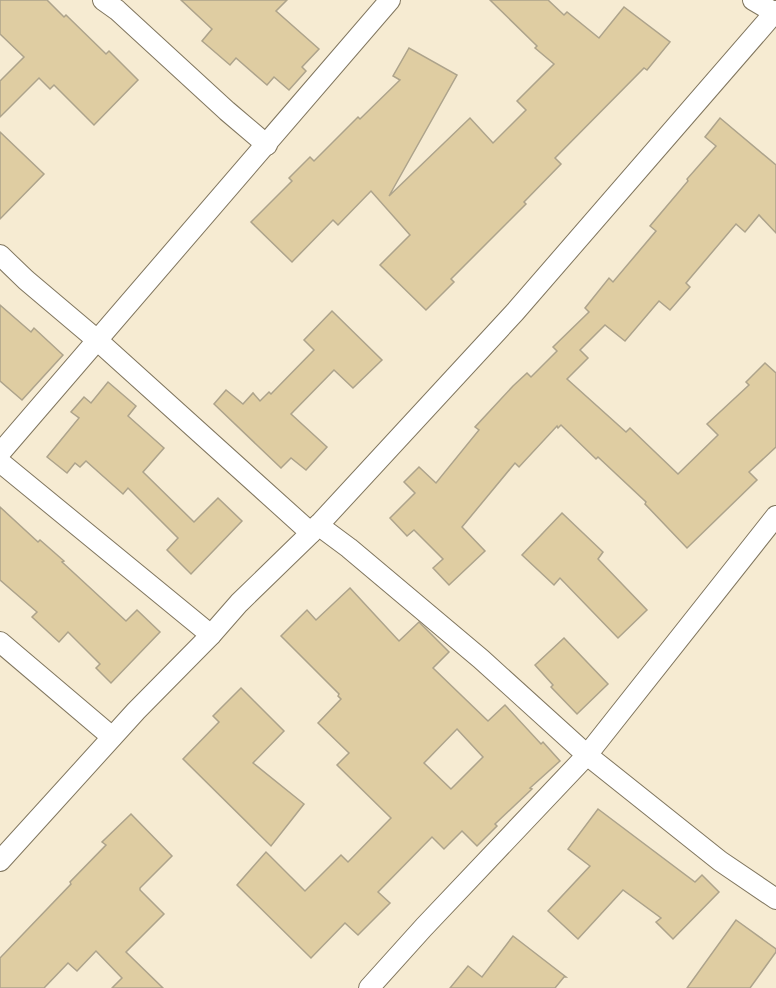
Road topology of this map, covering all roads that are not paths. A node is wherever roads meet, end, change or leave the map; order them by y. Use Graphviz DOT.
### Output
graph roads {
  1 [pos="103,0"];
  2 [pos="390,0"];
  3 [pos="753,0"];
  4 [pos="775,12"];
  5 [pos="267,145"];
  6 [pos="0,255"];
  7 [pos="97,340"];
  8 [pos="0,453"];
  9 [pos="0,462"];
  10 [pos="776,516"];
  11 [pos="314,529"];
  12 [pos="211,635"];
  13 [pos="0,642"];
  14 [pos="112,737"];
  15 [pos="587,755"];
  16 [pos="0,861"];
  17 [pos="776,899"];
  18 [pos="369,988"];
  1 -- 5 [label="street"];
  2 -- 5 [label="street"];
  3 -- 4 [label="street"];
  4 -- 11 [label="street"];
  5 -- 7 [label="street"];
  6 -- 7 [label="street"];
  7 -- 8 [label="street"];
  7 -- 11 [label="street"];
  9 -- 12 [label="street"];
  10 -- 15 [label="street"];
  11 -- 12 [label="street"];
  11 -- 15 [label="street"];
  12 -- 14 [label="street"];
  13 -- 14 [label="street"];
  14 -- 16 [label="street"];
  15 -- 17 [label="street"];
  15 -- 18 [label="street"];
}
